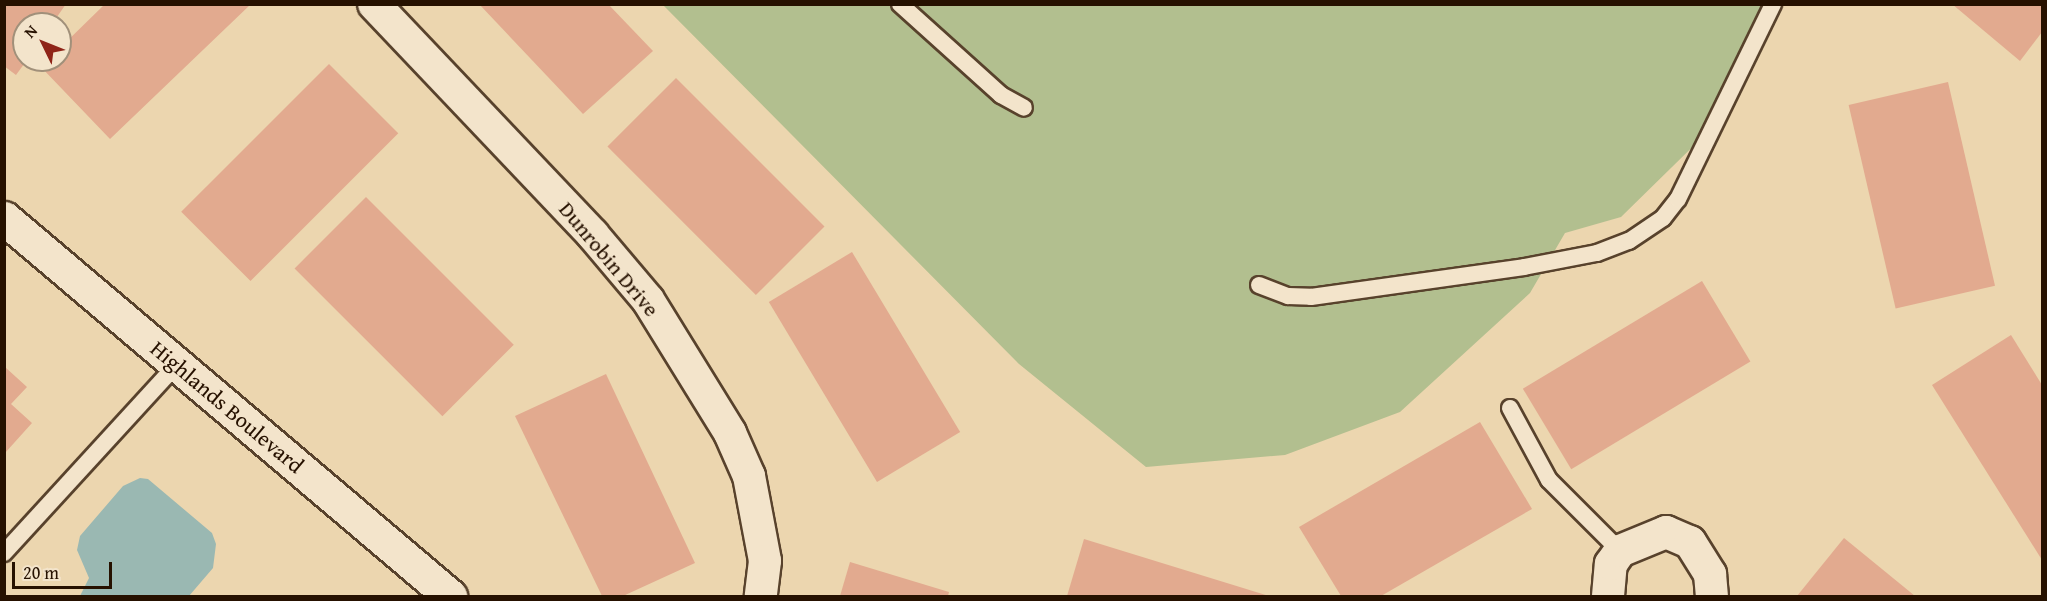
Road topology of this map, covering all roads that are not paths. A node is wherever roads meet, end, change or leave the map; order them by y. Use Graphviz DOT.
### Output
graph roads {
  1 [pos="374,4"];
  2 [pos="900,4"];
  3 [pos="1773,4"];
  4 [pos="1024,108"];
  5 [pos="4,218"];
  6 [pos="1259,285"];
  7 [pos="177,364"];
  8 [pos="1510,408"];
  9 [pos="1620,550"];
  10 [pos="4,553"];
  11 [pos="450,597"];
  12 [pos="761,597"];
  13 [pos="1608,597"];
  14 [pos="1712,597"];
  1 -- 12 [label="street, Dunrobin Drive"];
  2 -- 4 [label="lane"];
  3 -- 6 [label="lane"];
  5 -- 7 [label="street, Highlands Boulevard"];
  7 -- 10 [label="lane"];
  7 -- 11 [label="street, Highlands Boulevard"];
  8 -- 9 [label="lane"];
  9 -- 13 [label="street"];
  9 -- 14 [label="street"];
}
